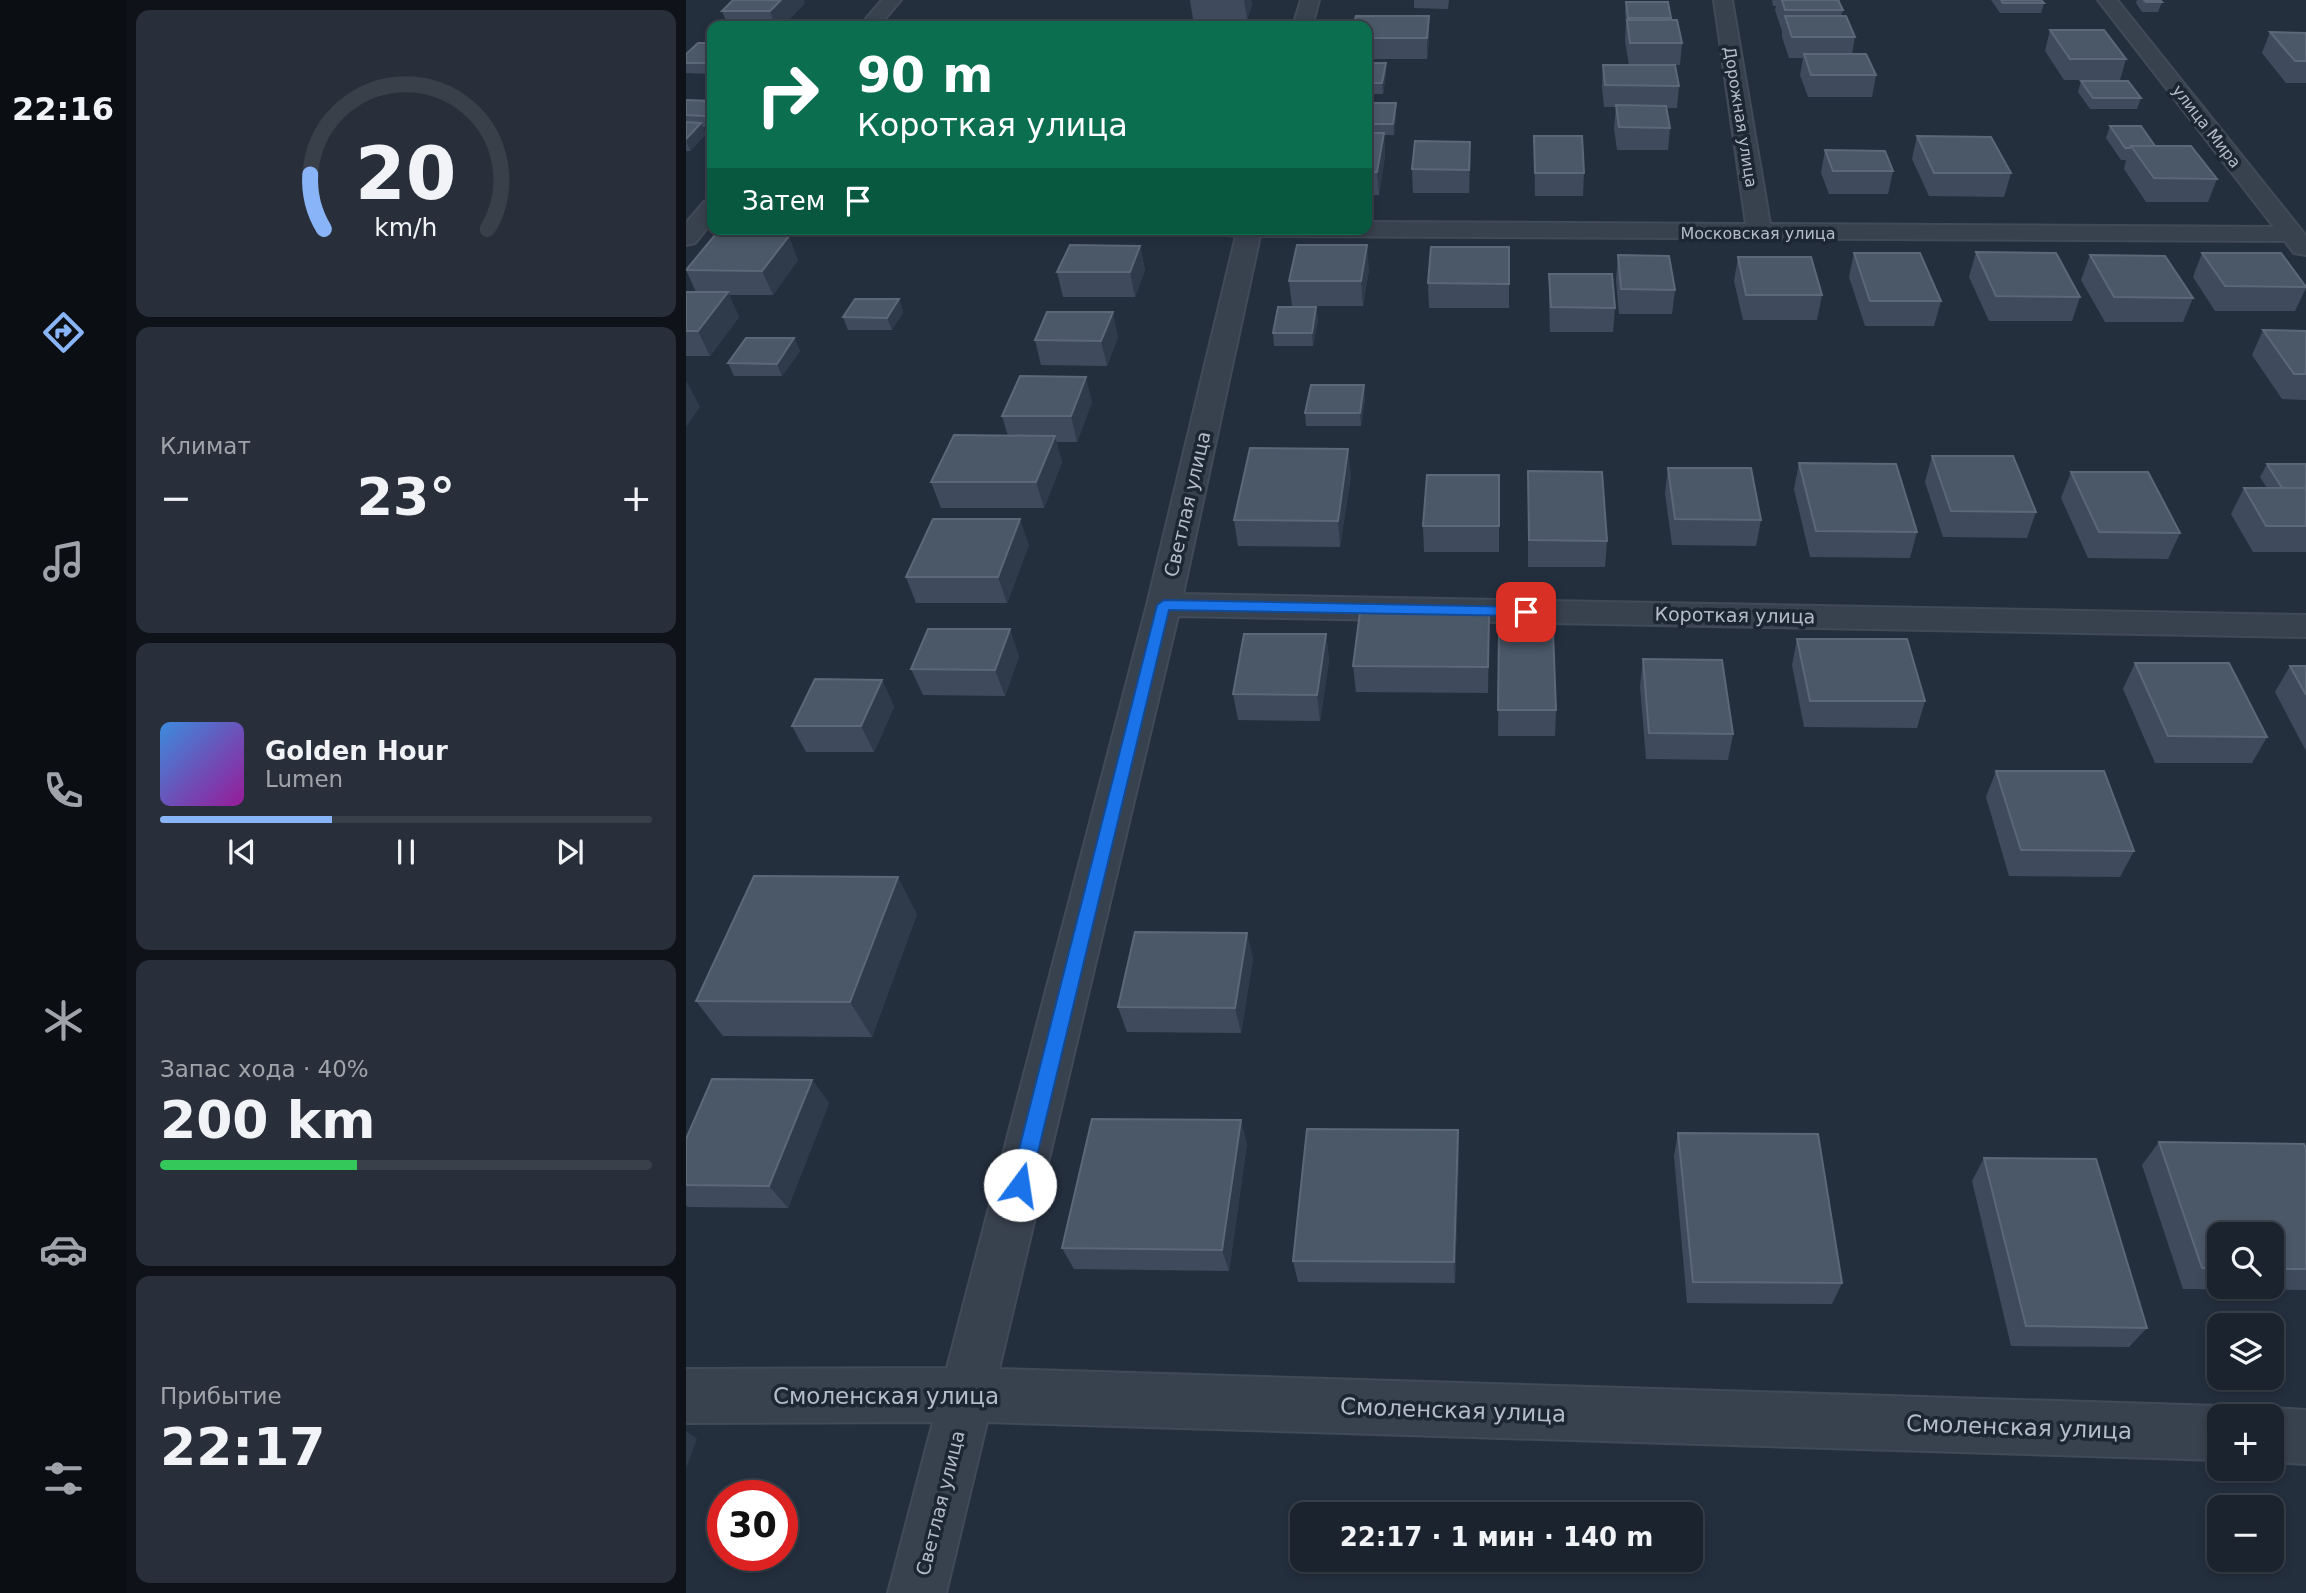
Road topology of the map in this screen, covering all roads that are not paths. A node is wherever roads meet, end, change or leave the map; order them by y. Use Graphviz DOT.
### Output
graph roads {
  1 [pos="892,0"];
  2 [pos="1310,0"];
  3 [pos="1723,0"];
  4 [pos="2107,0"];
  5 [pos="873,21"];
  6 [pos="1304,21"];
  7 [pos="1372,230"];
  8 [pos="1759,233"];
  9 [pos="1249,235"];
  10 [pos="2299,243"];
  11 [pos="1164,605"];
  12 [pos="2306,626"];
  13 [pos="968,1395"];
  14 [pos="686,1396"];
  15 [pos="2207,1433"];
  16 [pos="2284,1436"];
  17 [pos="2306,1437"];
  18 [pos="917,1593"];
  1 -- 5 [label="street"];
  2 -- 6 [label="street"];
  3 -- 8 [label="street, Дорожная улица"];
  4 -- 10 [label="street, улица Мира"];
  7 -- 8 [label="street, Московская улица"];
  8 -- 10 [label="street, Московская улица"];
  9 -- 11 [label="street, Светлая улица"];
  11 -- 12 [label="street, Короткая улица"];
  11 -- 13 [label="street, Светлая улица"];
  13 -- 14 [label="street, Смоленская улица"];
  13 -- 15 [label="street, Смоленская улица"];
  13 -- 18 [label="street, Светлая улица"];
  16 -- 17 [label="street"];
}
